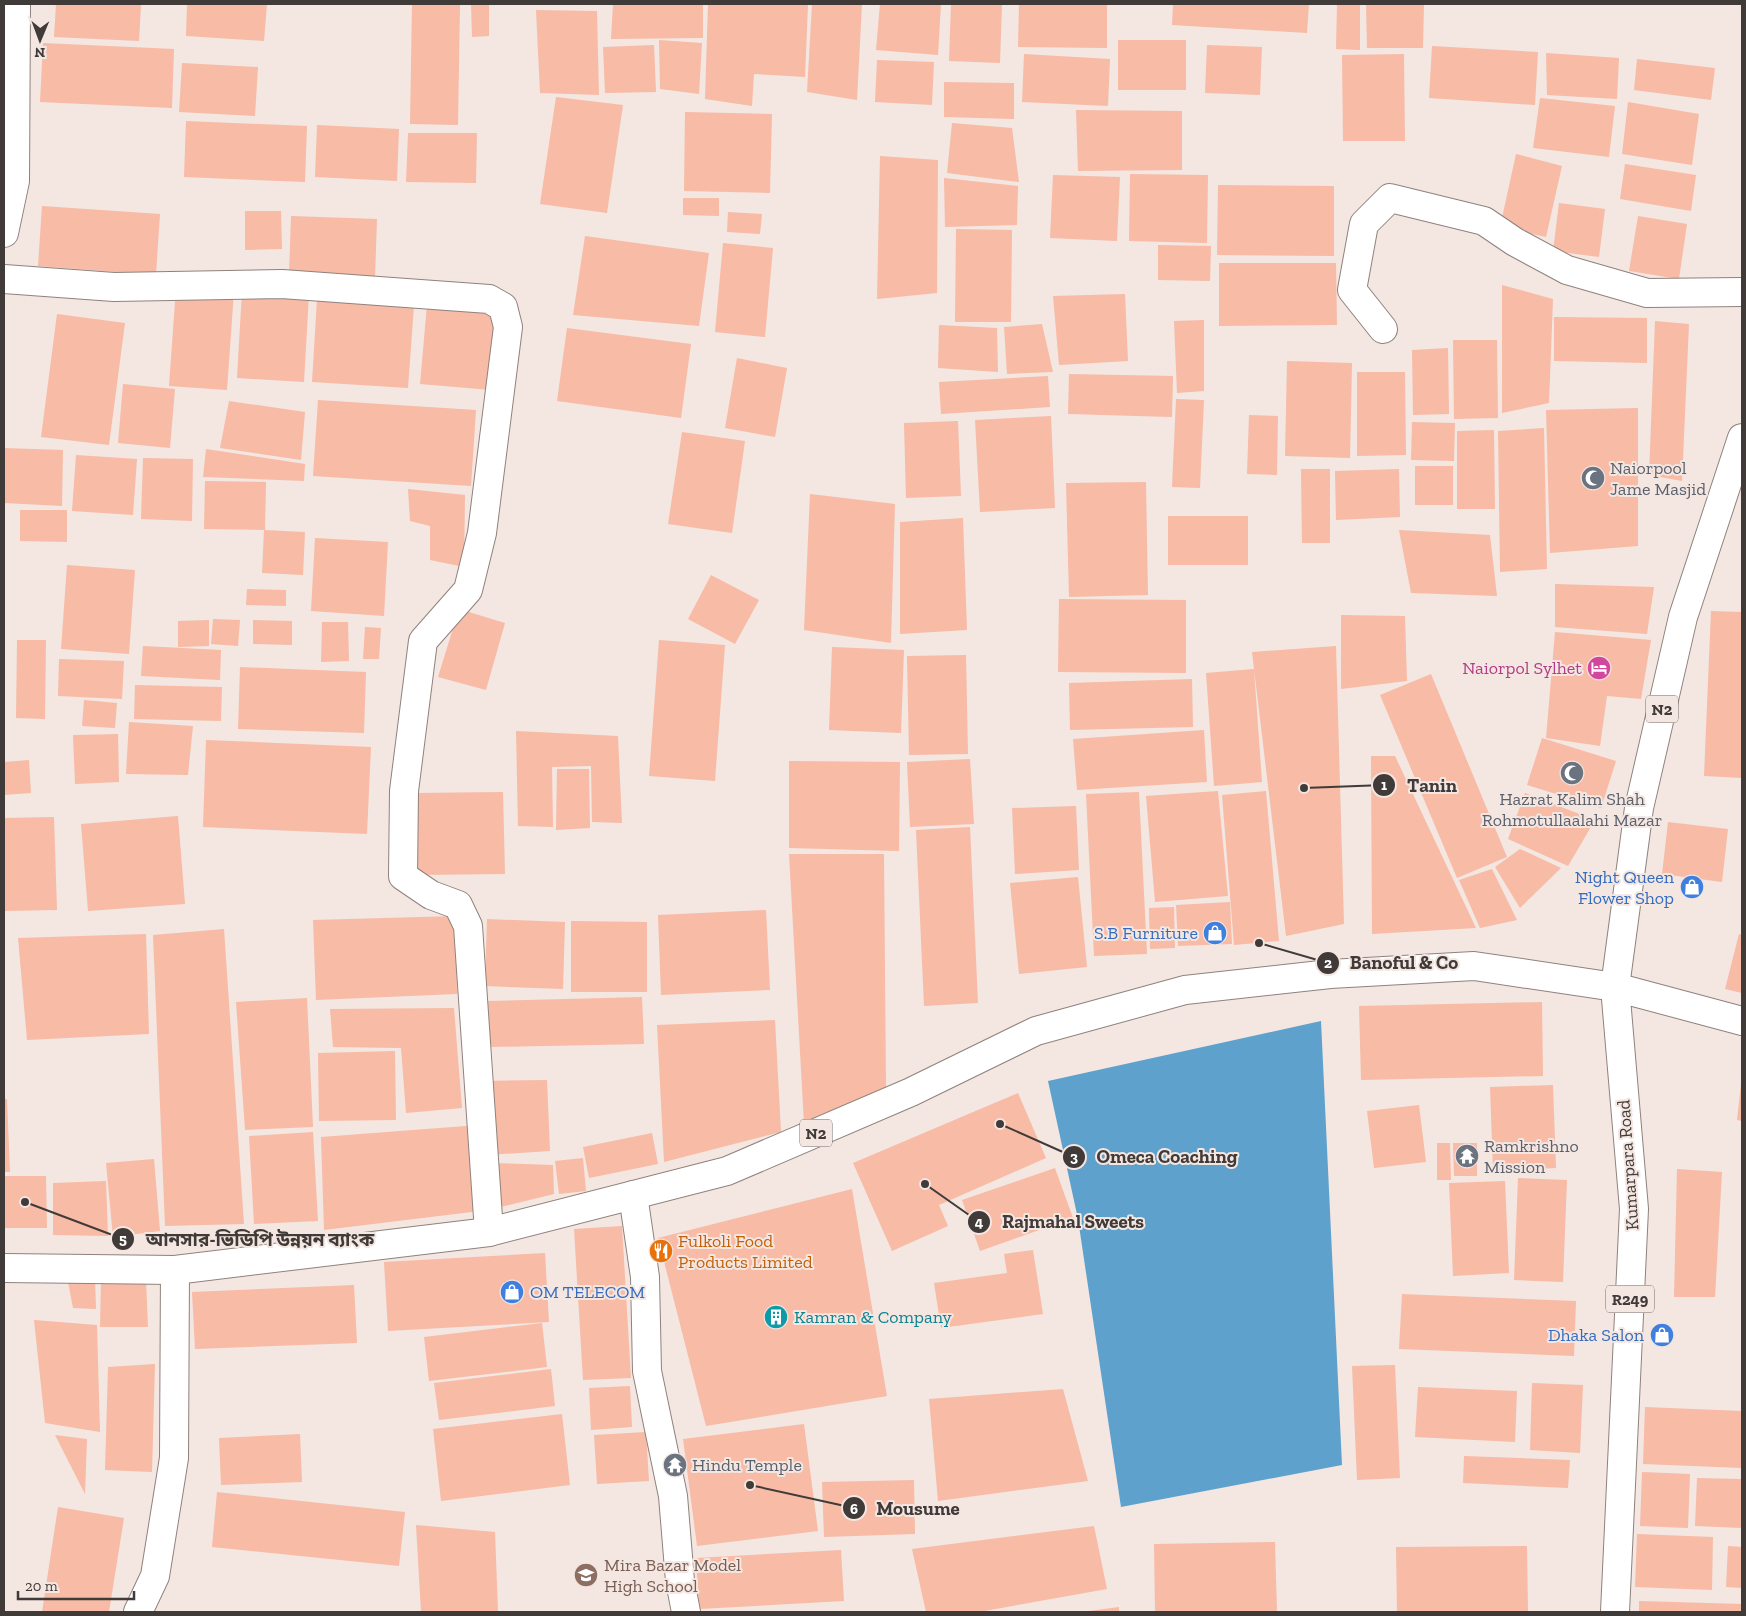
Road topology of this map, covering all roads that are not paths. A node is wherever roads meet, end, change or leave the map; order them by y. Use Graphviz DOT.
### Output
graph roads {
  1 [pos="16,4"];
  2 [pos="4,232"];
  3 [pos="4,279"];
  4 [pos="1742,292"];
  5 [pos="1383,328"];
  6 [pos="1742,438"];
  7 [pos="1615,987"];
  8 [pos="1742,1021"];
  9 [pos="633,1195"];
  10 [pos="489,1232"];
  11 [pos="4,1268"];
  12 [pos="174,1270"];
  13 [pos="138,1612"];
  14 [pos="686,1612"];
  15 [pos="1615,1612"];
  1 -- 2 [label="main road"];
  3 -- 10 [label="main road"];
  4 -- 5 [label="main road"];
  6 -- 7 [label="main road, N2"];
  7 -- 8 [label="main road"];
  7 -- 9 [label="main road, N2"];
  7 -- 15 [label="main road, Kumarpara Road / R249"];
  9 -- 10 [label="main road, N2"];
  9 -- 14 [label="main road"];
  10 -- 12 [label="main road, N2"];
  11 -- 12 [label="main road, N2"];
  12 -- 13 [label="main road"];
}
